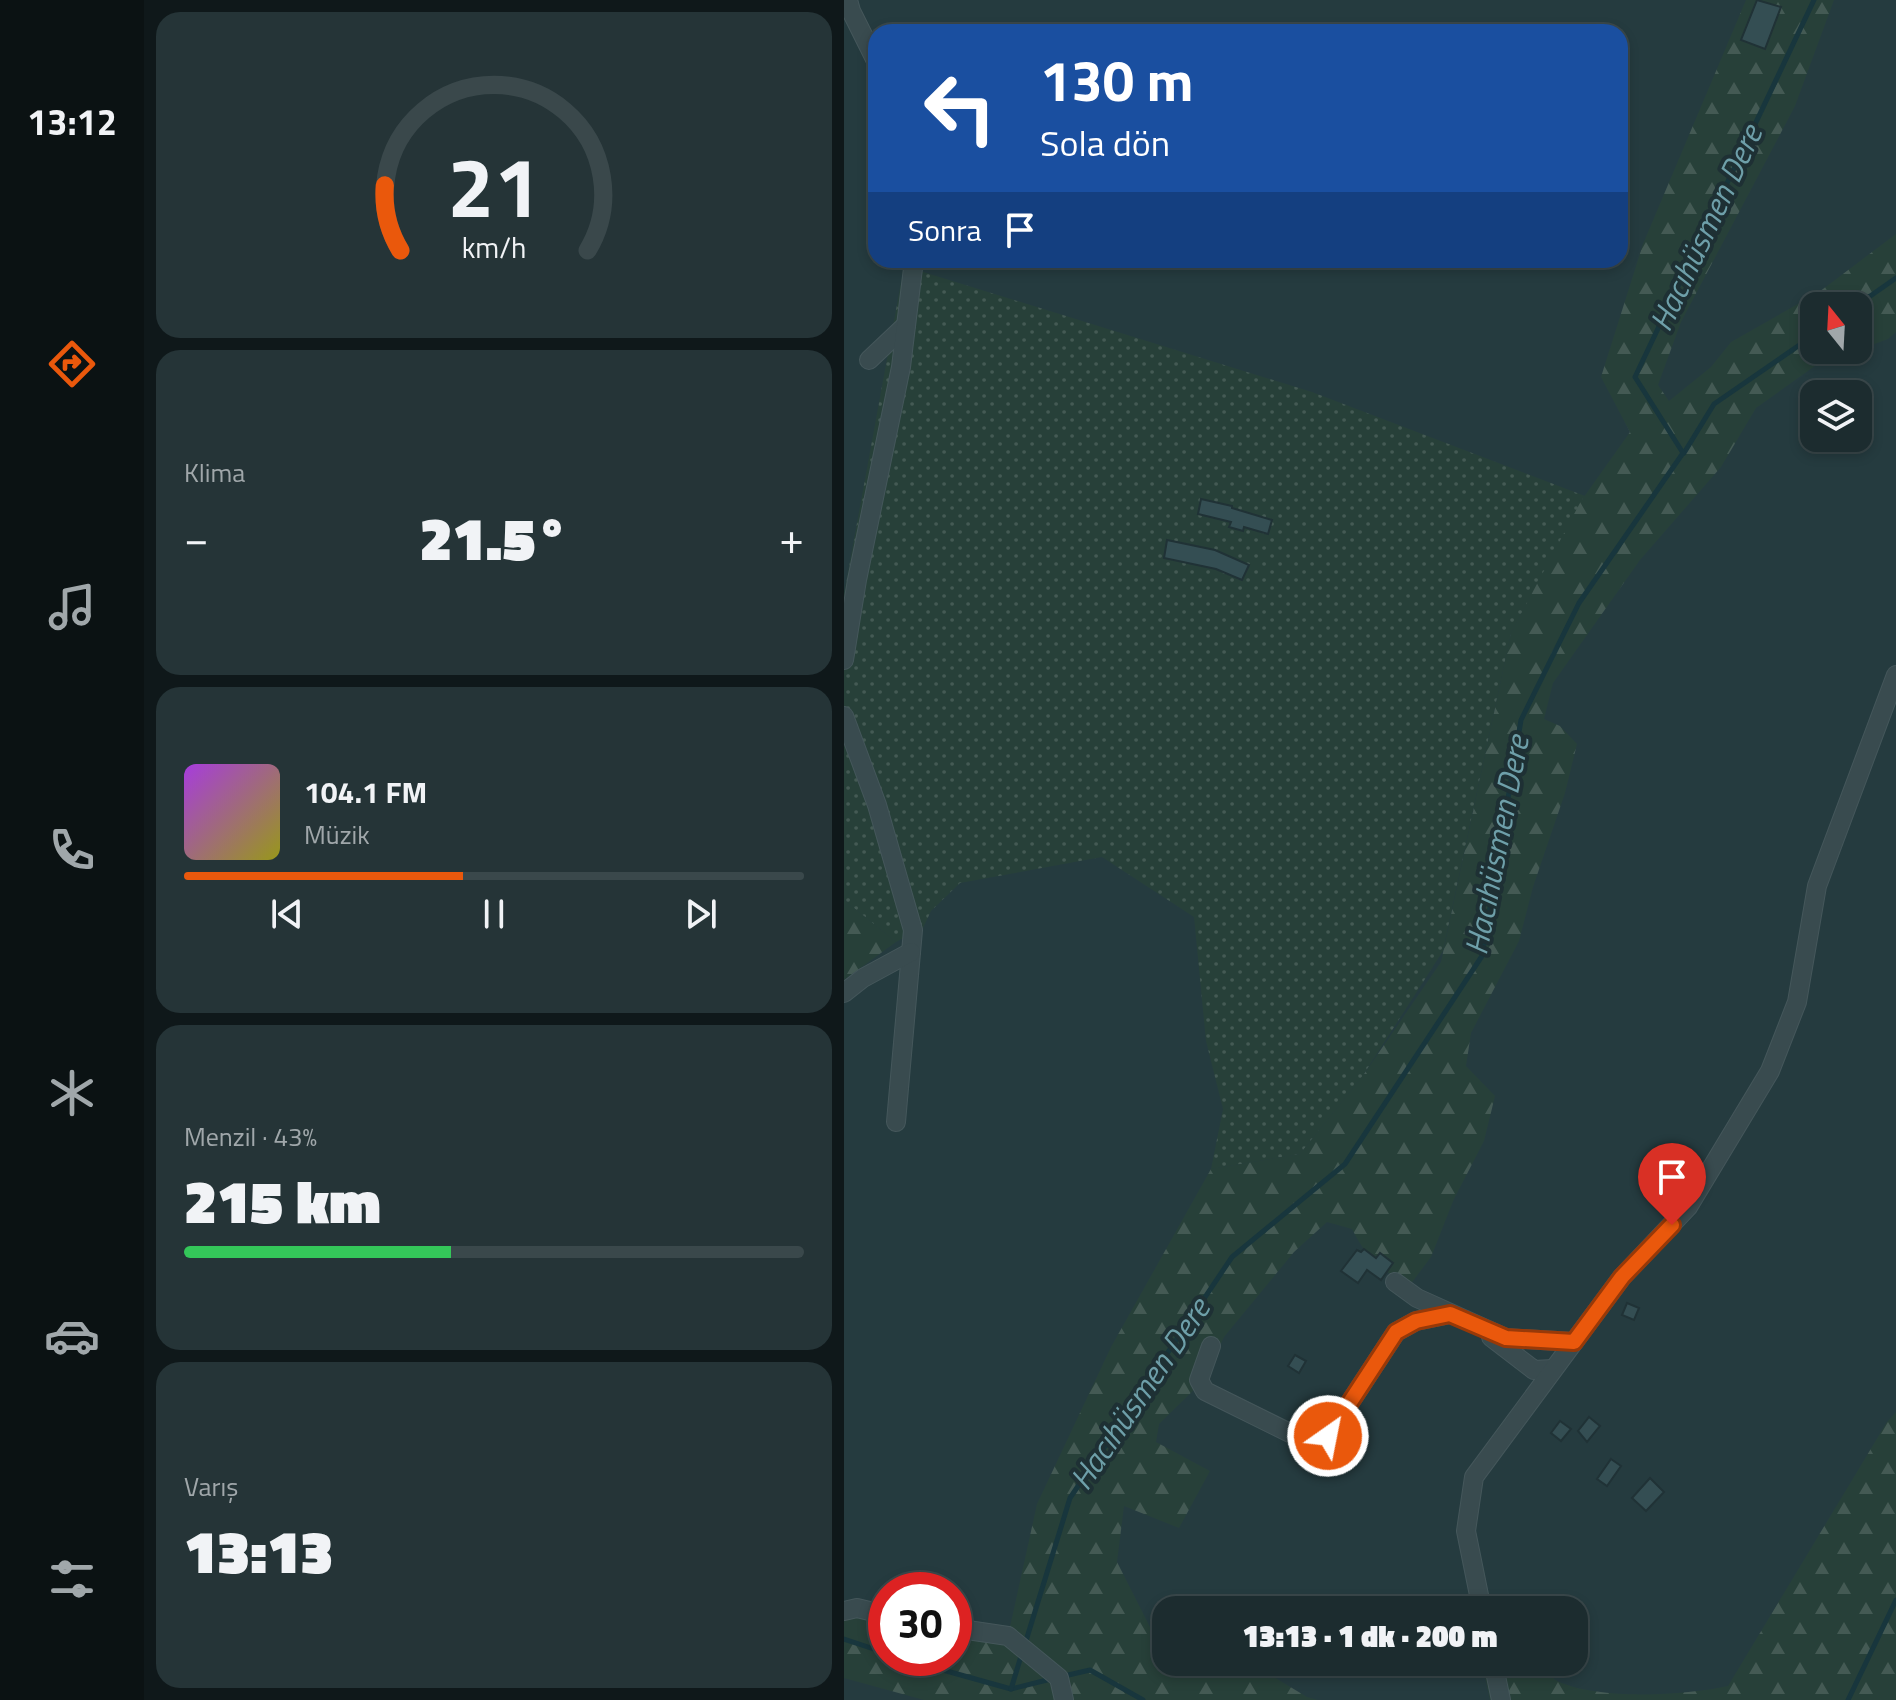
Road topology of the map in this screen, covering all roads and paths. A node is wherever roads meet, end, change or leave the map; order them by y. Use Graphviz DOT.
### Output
graph roads {
  1 [pos="848,0"];
  2 [pos="868,44"];
  3 [pos="913,268"];
  4 [pos="906,325"];
  5 [pos="869,360"];
  6 [pos="844,660"];
  7 [pos="1896,675"];
  8 [pos="844,716"];
  9 [pos="911,952"];
  10 [pos="844,993"];
  11 [pos="896,1122"];
  12 [pos="1395,1282"];
  13 [pos="1450,1314"];
  14 [pos="1477,1326"];
  15 [pos="1520,1338"];
  16 [pos="1574,1342"];
  17 [pos="1211,1346"];
  18 [pos="1553,1369"];
  19 [pos="1479,1596"];
  20 [pos="844,1611"];
  21 [pos="868,1611"];
  22 [pos="972,1631"];
  23 [pos="1496,1676"];
  24 [pos="1064,1700"];
  25 [pos="1501,1700"];
  1 -- 2 [label="street"];
  3 -- 4 [label="street"];
  4 -- 5 [label="street"];
  4 -- 6 [label="street"];
  7 -- 16 [label="street"];
  8 -- 9 [label="street"];
  9 -- 10 [label="street"];
  9 -- 11 [label="street"];
  12 -- 13 [label="street"];
  13 -- 14 [label="street"];
  13 -- 17 [label="street"];
  14 -- 15 [label="street"];
  14 -- 18 [label="street"];
  15 -- 16 [label="street"];
  15 -- 18 [label="street"];
  16 -- 18 [label="street"];
  18 -- 19 [label="street"];
  20 -- 21 [label="street"];
  22 -- 24 [label="street"];
  23 -- 25 [label="street"];
}
